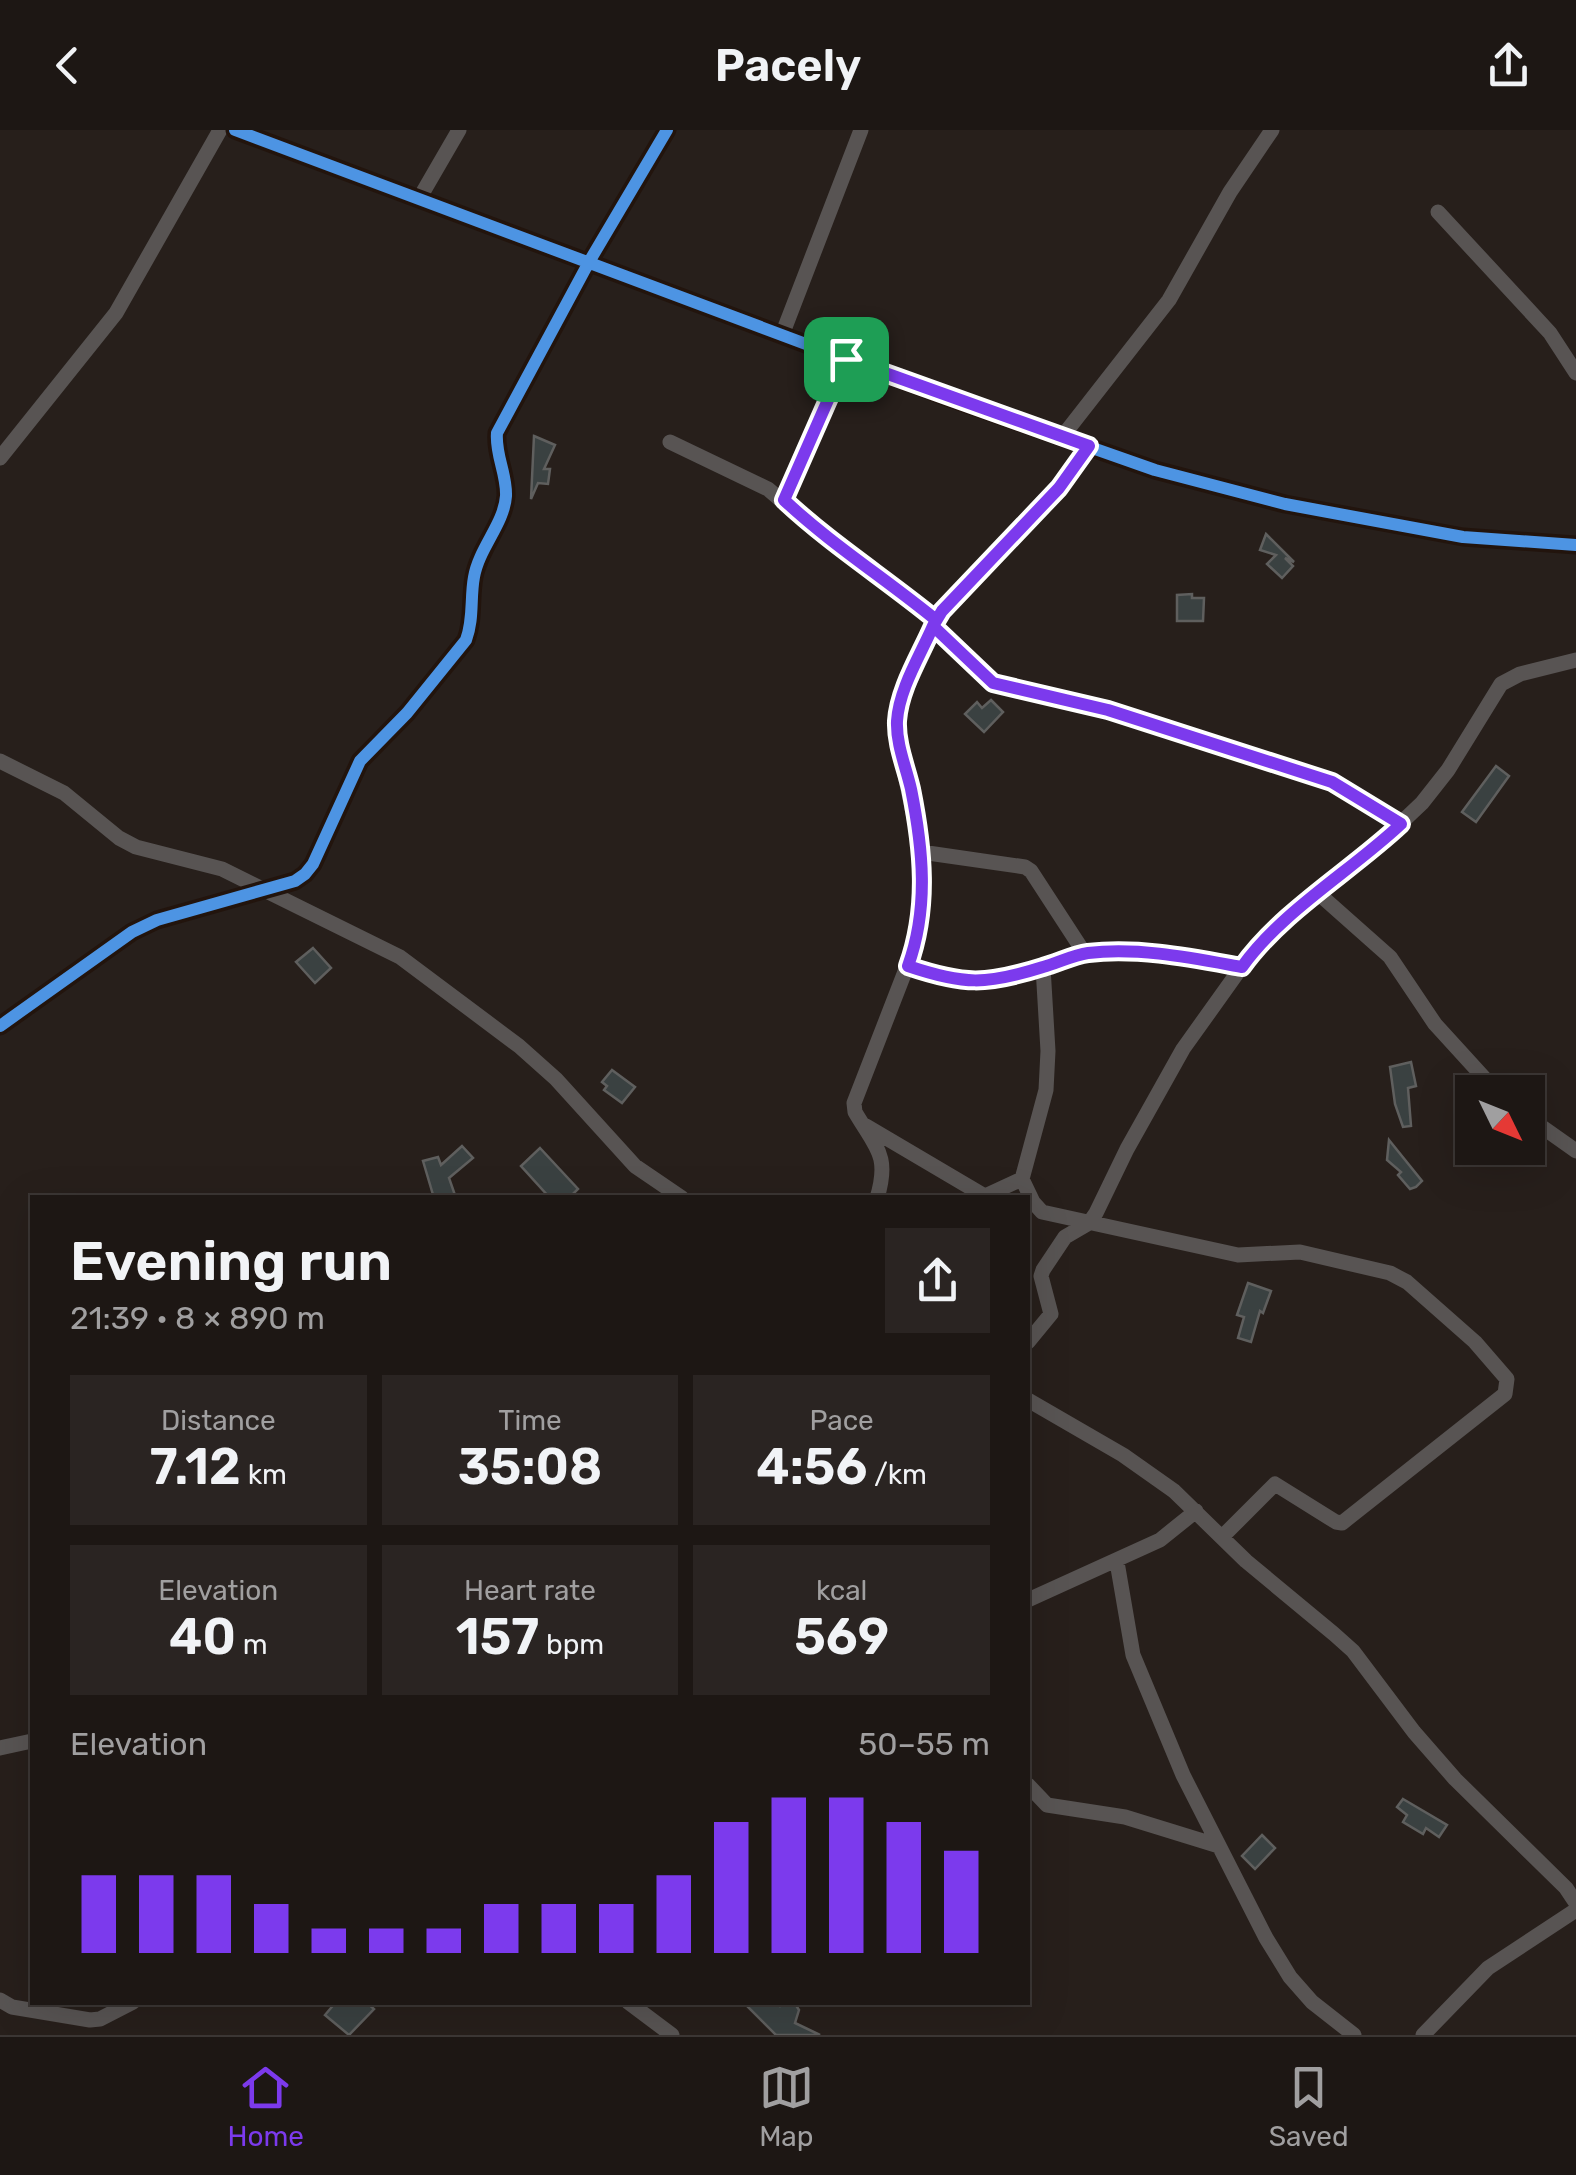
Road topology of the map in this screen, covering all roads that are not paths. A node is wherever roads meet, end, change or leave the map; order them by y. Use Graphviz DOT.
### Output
graph roads {
  1 [pos="220,130"];
  2 [pos="235,130"];
  3 [pos="460,130"];
  4 [pos="667,130"];
  5 [pos="861,130"];
  6 [pos="1272,130"];
  7 [pos="419,199"];
  8 [pos="1438,212"];
  9 [pos="589,262"];
  10 [pos="782,335"];
  11 [pos="846,359"];
  12 [pos="1576,372"];
  13 [pos="1062,437"];
  14 [pos="670,442"];
  15 [pos="1089,446"];
  16 [pos="0,458"];
  17 [pos="784,500"];
  18 [pos="1576,544"];
  19 [pos="935,623"];
  20 [pos="1576,660"];
  21 [pos="0,761"];
  22 [pos="1401,824"];
  23 [pos="922,852"];
  24 [pos="266,888"];
  25 [pos="1319,894"];
  26 [pos="1086,954"];
  27 [pos="908,966"];
  28 [pos="1044,967"];
  29 [pos="1242,967"];
  30 [pos="0,1026"];
  31 [pos="1482,1075"];
  32 [pos="862,1124"];
  33 [pos="1545,1129"];
  34 [pos="1576,1151"];
  35 [pos="1022,1179"];
  36 [pos="678,1195"];
  37 [pos="878,1195"];
  38 [pos="984,1195"];
  39 [pos="991,1195"];
  40 [pos="1030,1195"];
  41 [pos="1034,1211"];
  42 [pos="1089,1223"];
  43 [pos="1030,1340"];
  44 [pos="1030,1401"];
  45 [pos="1196,1511"];
  46 [pos="1222,1537"];
  47 [pos="1116,1562"];
  48 [pos="1030,1599"];
  49 [pos="30,1741"];
  50 [pos="0,1748"];
  51 [pos="1030,1787"];
  52 [pos="1219,1846"];
  53 [pos="1576,1903"];
  54 [pos="1576,1910"];
  55 [pos="0,2000"];
  56 [pos="127,2005"];
  57 [pos="632,2005"];
  58 [pos="672,2035"];
  59 [pos="1354,2035"];
  60 [pos="1423,2035"];
  1 -- 16 [label="street"];
  2 -- 7 [label="street"];
  3 -- 7 [label="street"];
  4 -- 9 [label="street"];
  5 -- 10 [label="street"];
  6 -- 13 [label="street"];
  7 -- 9 [label="street"];
  8 -- 12 [label="street"];
  9 -- 10 [label="street"];
  9 -- 24 [label="street"];
  10 -- 11 [label="street"];
  11 -- 13 [label="street"];
  11 -- 17 [label="street"];
  13 -- 15 [label="street"];
  14 -- 17 [label="street"];
  15 -- 18 [label="street"];
  15 -- 19 [label="street"];
  17 -- 19 [label="street"];
  19 -- 22 [label="street"];
  19 -- 23 [label="street"];
  20 -- 22 [label="street"];
  21 -- 24 [label="street"];
  22 -- 25 [label="street"];
  23 -- 26 [label="street"];
  23 -- 27 [label="street"];
  24 -- 30 [label="street"];
  24 -- 36 [label="street"];
  25 -- 29 [label="street"];
  25 -- 31 [label="street"];
  26 -- 28 [label="street"];
  26 -- 29 [label="street"];
  27 -- 28 [label="street"];
  27 -- 32 [label="street"];
  28 -- 35 [label="street"];
  29 -- 42 [label="street"];
  32 -- 37 [label="street"];
  32 -- 38 [label="street"];
  33 -- 34 [label="street"];
  35 -- 39 [label="street"];
  35 -- 40 [label="street"];
  41 -- 42 [label="street"];
  42 -- 43 [label="street"];
  42 -- 46 [label="street"];
  44 -- 45 [label="street"];
  45 -- 46 [label="street"];
  45 -- 47 [label="street"];
  46 -- 53 [label="street"];
  47 -- 48 [label="street"];
  47 -- 52 [label="street"];
  49 -- 50 [label="street"];
  51 -- 52 [label="street"];
  52 -- 59 [label="street"];
  54 -- 60 [label="street"];
  55 -- 56 [label="street"];
  57 -- 58 [label="street"];
}
